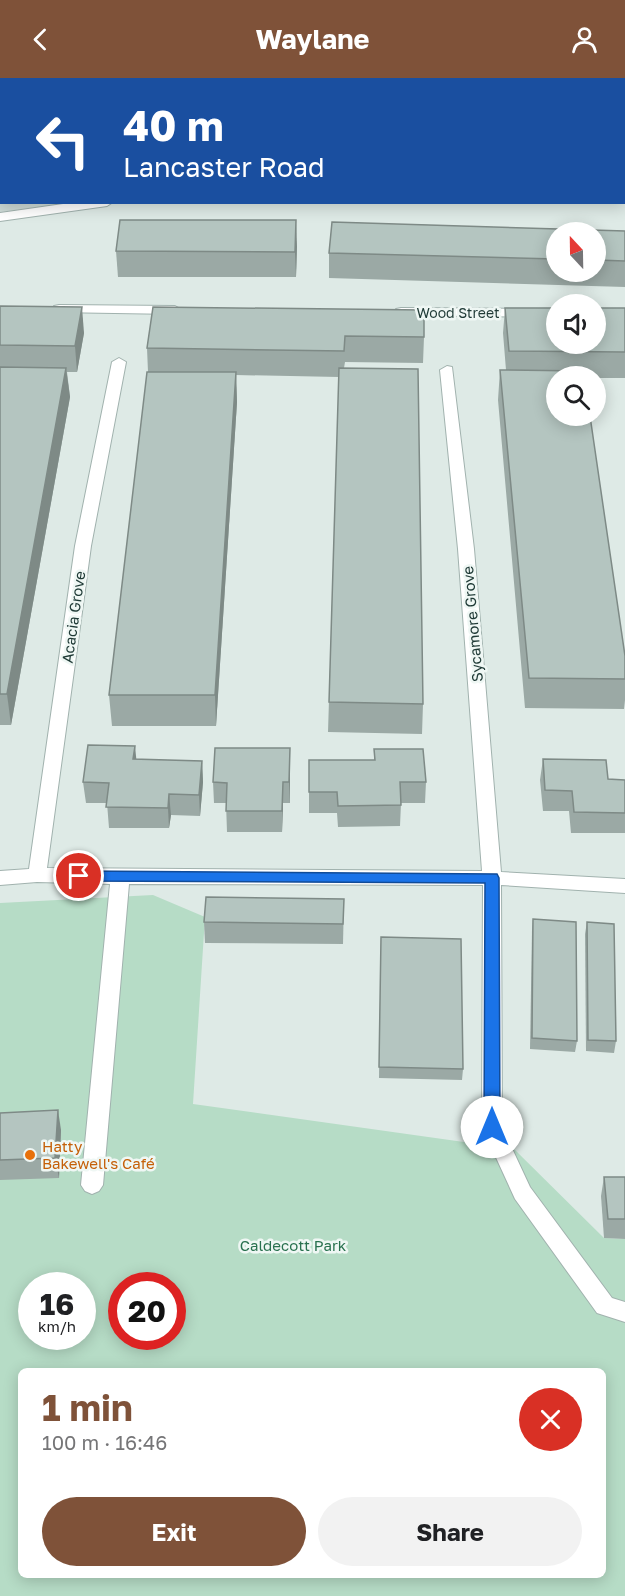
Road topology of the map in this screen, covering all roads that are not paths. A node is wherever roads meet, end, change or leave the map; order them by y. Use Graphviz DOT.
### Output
graph roads {
  1 [pos="94,204"];
  2 [pos="0,217"];
  3 [pos="45,309"];
  4 [pos="186,310"];
  5 [pos="387,312"];
  6 [pos="546,313"];
  7 [pos="118,362"];
  8 [pos="447,370"];
  9 [pos="38,875"];
  10 [pos="120,877"];
  11 [pos="0,878"];
  12 [pos="492,878"];
  13 [pos="625,886"];
  14 [pos="92,1185"];
  15 [pos="625,1312"];
  1 -- 2 [label="street"];
  3 -- 4 [label="street"];
  5 -- 6 [label="street, Wood Street"];
  7 -- 9 [label="street, Acacia Grove"];
  8 -- 12 [label="street, Sycamore Grove"];
  9 -- 10 [label="street"];
  9 -- 11 [label="street"];
  10 -- 12 [label="street"];
  10 -- 14 [label="street"];
  12 -- 13 [label="street"];
  12 -- 15 [label="street, Sycamore Grove"];
}
